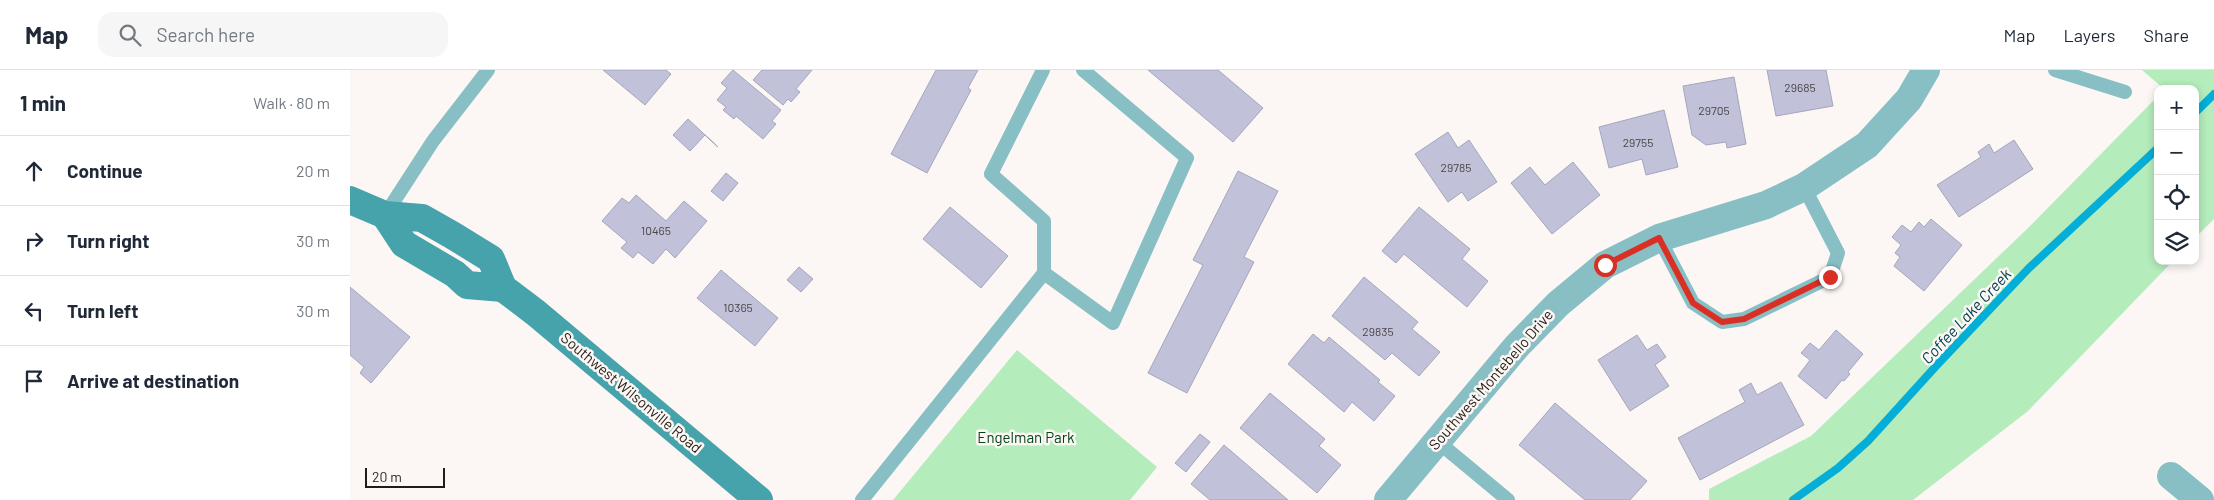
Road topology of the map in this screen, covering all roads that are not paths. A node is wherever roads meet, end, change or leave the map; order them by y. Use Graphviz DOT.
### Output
graph roads {
  1 [pos="488,70"];
  2 [pos="1043,70"];
  3 [pos="1083,70"];
  4 [pos="1926,70"];
  5 [pos="2055,70"];
  6 [pos="2125,92"];
  7 [pos="1804,187"];
  8 [pos="350,200"];
  9 [pos="385,215"];
  10 [pos="1659,238"];
  11 [pos="1044,273"];
  12 [pos="1437,441"];
  13 [pos="2171,476"];
  14 [pos="759,500"];
  15 [pos="862,500"];
  16 [pos="1388,500"];
  17 [pos="1508,500"];
  18 [pos="2200,500"];
  1 -- 9 [label="lane"];
  2 -- 11 [label="lane"];
  3 -- 11 [label="lane"];
  4 -- 7 [label="street, Southwest Montebello Drive"];
  5 -- 6 [label="lane"];
  7 -- 10 [label="street, Southwest Montebello Drive"];
  7 -- 10 [label="lane"];
  8 -- 9 [label="main road, Southwest Wilsonville Road"];
  9 -- 14 [label="main road, Southwest Wilsonville Road"];
  10 -- 12 [label="street, Southwest Montebello Drive"];
  11 -- 15 [label="lane"];
  12 -- 16 [label="street, Southwest Montebello Drive"];
  12 -- 17 [label="lane"];
  13 -- 18 [label="street"];
}
